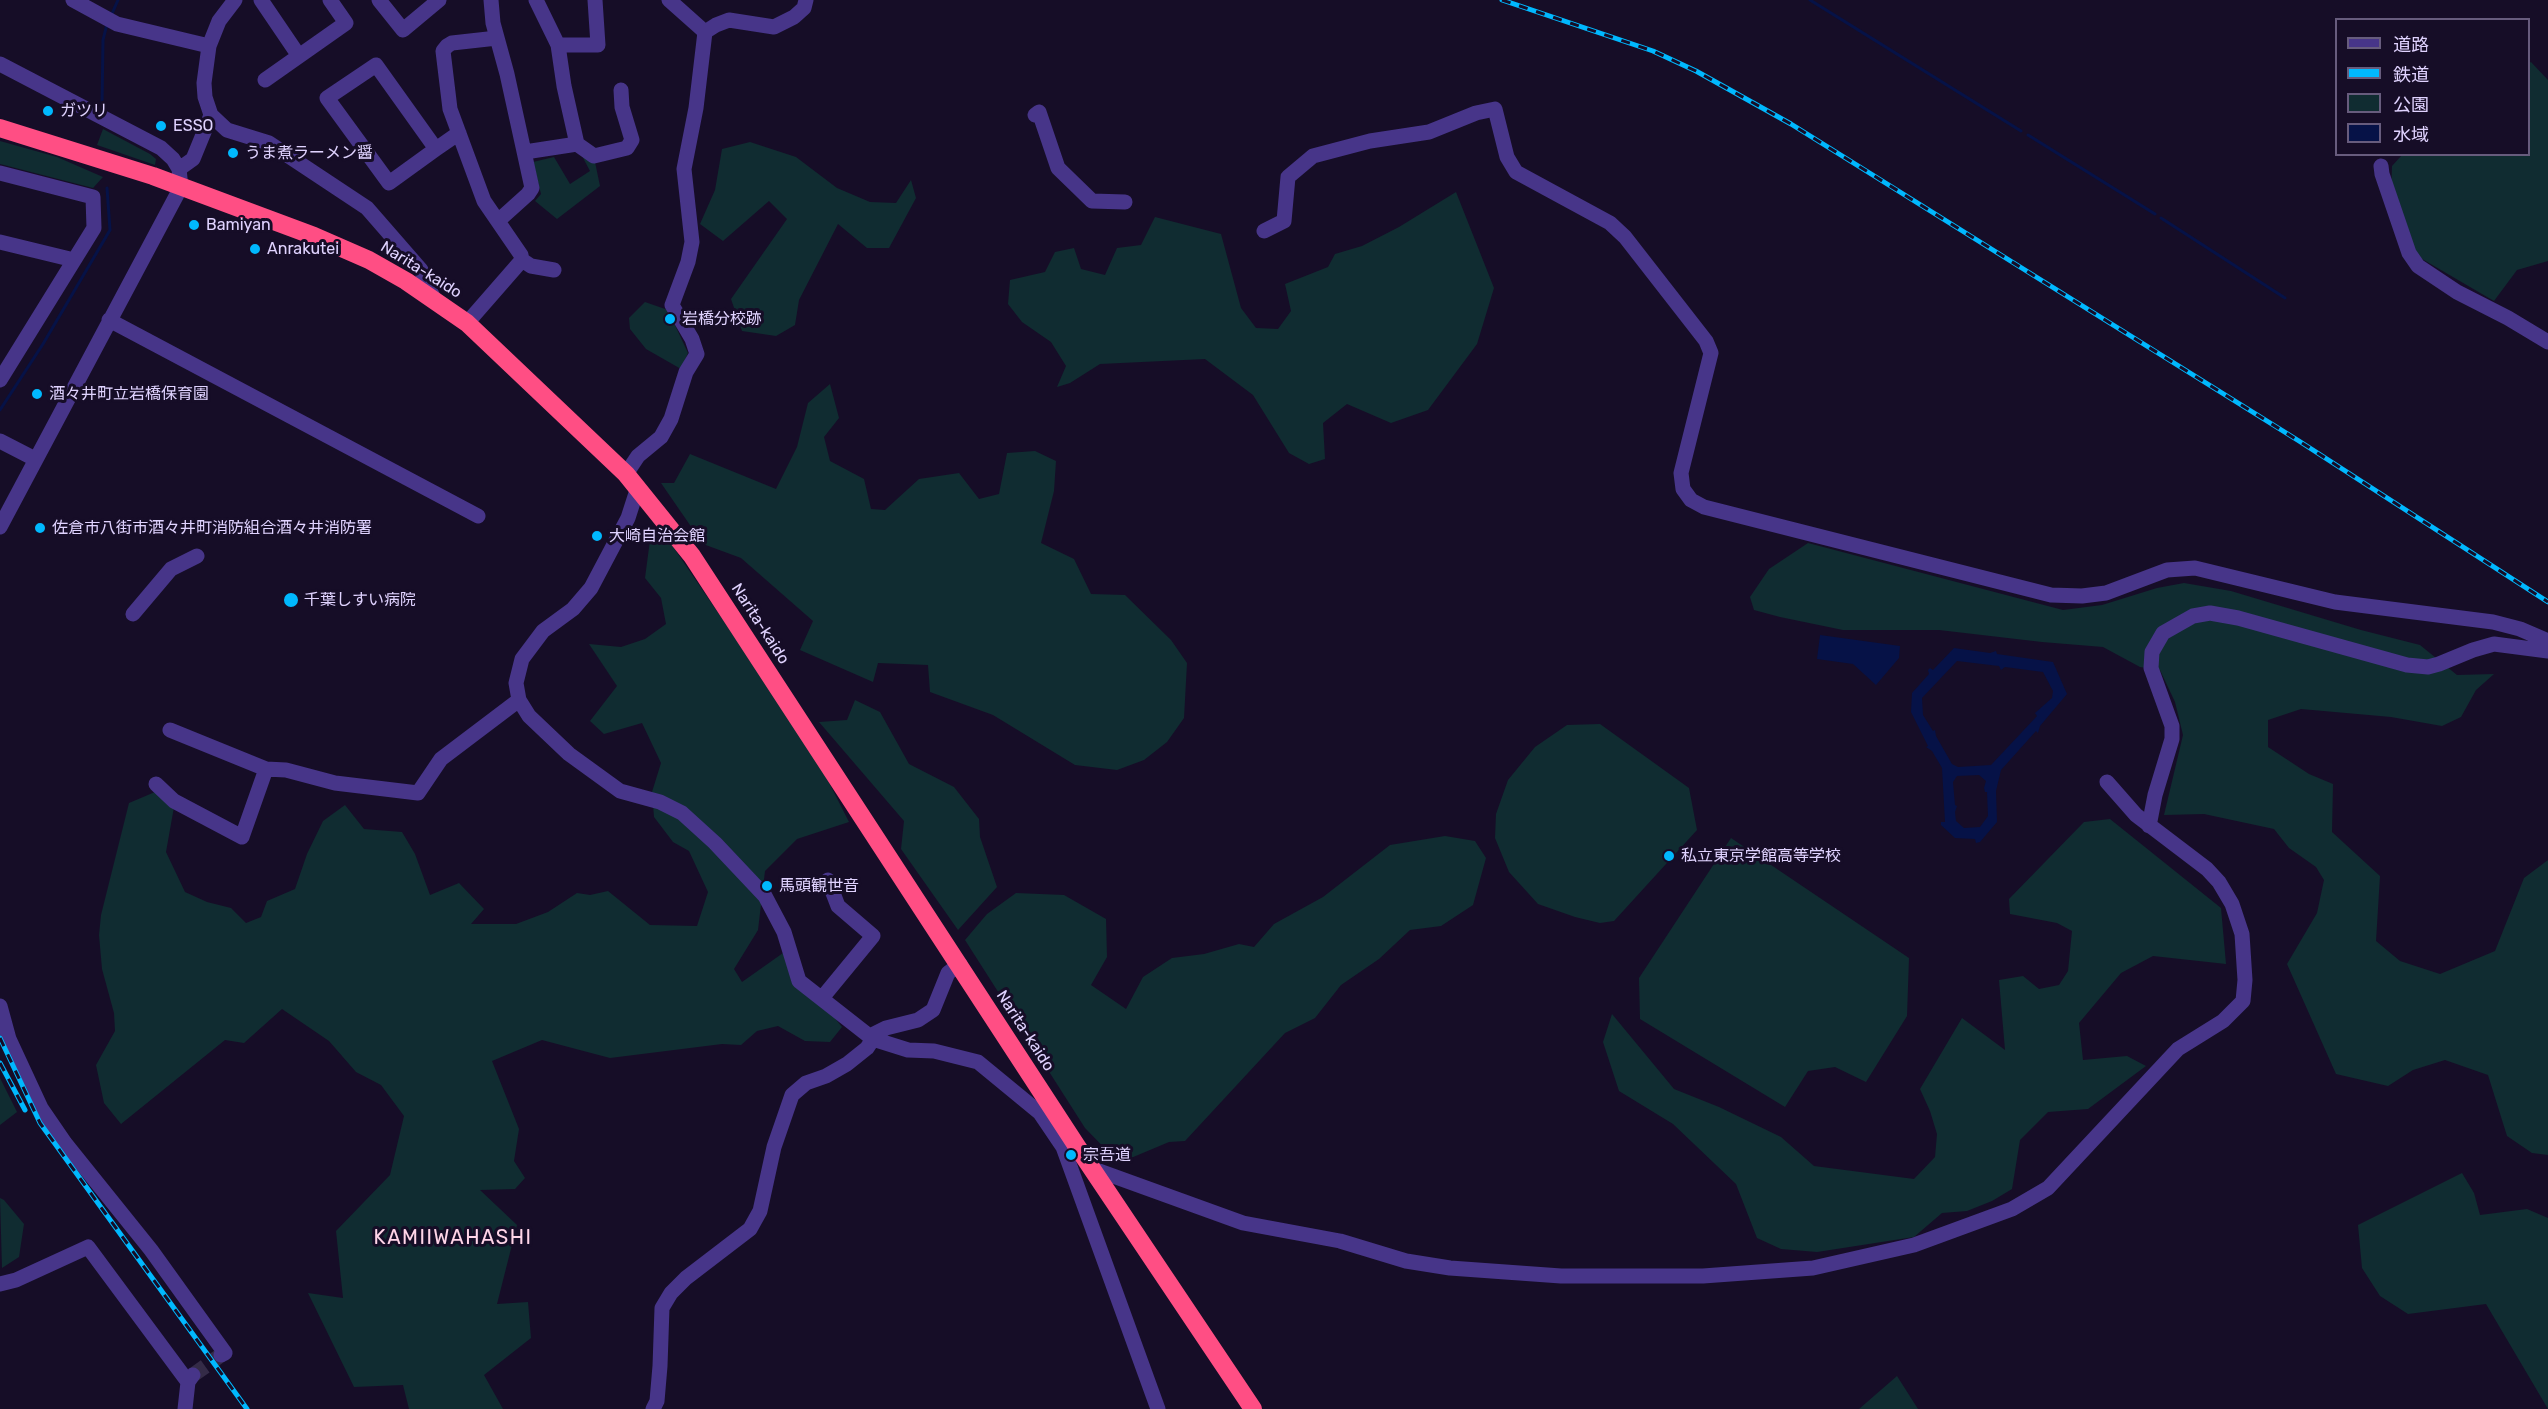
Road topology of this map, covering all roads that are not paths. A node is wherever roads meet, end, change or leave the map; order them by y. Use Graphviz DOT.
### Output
graph roads {
  1 [pos="73,0"];
  2 [pos="235,0"];
  3 [pos="261,0"];
  4 [pos="330,0"];
  5 [pos="379,0"];
  6 [pos="439,0"];
  7 [pos="491,0"];
  8 [pos="536,0"];
  9 [pos="596,0"];
  10 [pos="669,0"];
  11 [pos="806,0"];
  12 [pos="705,32"];
  13 [pos="497,38"];
  14 [pos="558,45"];
  15 [pos="209,46"];
  16 [pos="299,56"];
  17 [pos="0,64"];
  18 [pos="264,80"];
  19 [pos="621,90"];
  20 [pos="211,115"];
  21 [pos="1035,115"];
  22 [pos="0,128"];
  23 [pos="459,133"];
  24 [pos="577,144"];
  25 [pos="436,149"];
  26 [pos="525,152"];
  27 [pos="2381,166"];
  28 [pos="179,169"];
  29 [pos="0,173"];
  30 [pos="181,187"];
  31 [pos="1125,202"];
  32 [pos="498,221"];
  33 [pos="1264,231"];
  34 [pos="1,243"];
  35 [pos="74,260"];
  36 [pos="522,260"];
  37 [pos="554,270"];
  38 [pos="434,299"];
  39 [pos="109,320"];
  40 [pos="467,323"];
  41 [pos="2548,342"];
  42 [pos="0,380"];
  43 [pos="0,441"];
  44 [pos="35,459"];
  45 [pos="626,474"];
  46 [pos="639,488"];
  47 [pos="478,516"];
  48 [pos="0,528"];
  49 [pos="197,556"];
  50 [pos="133,614"];
  51 [pos="2548,641"];
  52 [pos="2548,651"];
  53 [pos="519,700"];
  54 [pos="170,730"];
  55 [pos="266,769"];
  56 [pos="2107,782"];
  57 [pos="156,784"];
  58 [pos="2149,825"];
  59 [pos="828,880"];
  60 [pos="960,964"];
  61 [pos="822,998"];
  62 [pos="0,1006"];
  63 [pos="872,1037"];
  64 [pos="1070,1148"];
  65 [pos="1091,1168"];
  66 [pos="0,1284"];
  67 [pos="221,1355"];
  68 [pos="185,1409"];
  69 [pos="653,1409"];
  70 [pos="1158,1409"];
  71 [pos="1253,1409"];
  1 -- 15 [label="street"];
  2 -- 15 [label="street"];
  3 -- 16 [label="street"];
  4 -- 16 [label="street"];
  5 -- 6 [label="street"];
  7 -- 13 [label="street"];
  8 -- 14 [label="street"];
  9 -- 14 [label="street"];
  10 -- 12 [label="street"];
  11 -- 12 [label="street"];
  12 -- 45 [label="street"];
  13 -- 23 [label="street"];
  13 -- 26 [label="street"];
  14 -- 24 [label="street"];
  15 -- 20 [label="street"];
  16 -- 18 [label="street"];
  17 -- 28 [label="street"];
  19 -- 24 [label="street"];
  20 -- 28 [label="street"];
  20 -- 38 [label="street"];
  21 -- 31 [label="street"];
  22 -- 30 [label="highway, Narita-kaido"];
  23 -- 25 [label="street"];
  23 -- 32 [label="street"];
  24 -- 26 [label="street"];
  25 -- 25 [label="street"];
  26 -- 32 [label="street"];
  27 -- 41 [label="street"];
  28 -- 30 [label="street"];
  29 -- 35 [label="street"];
  30 -- 38 [label="highway, Narita-kaido"];
  30 -- 39 [label="street"];
  32 -- 36 [label="street"];
  33 -- 51 [label="street"];
  34 -- 35 [label="street"];
  35 -- 42 [label="street"];
  36 -- 37 [label="street"];
  36 -- 40 [label="street"];
  38 -- 40 [label="highway, Narita-kaido"];
  39 -- 44 [label="street"];
  39 -- 47 [label="street"];
  40 -- 45 [label="highway, Narita-kaido"];
  43 -- 44 [label="street"];
  44 -- 48 [label="street"];
  45 -- 46 [label="highway, Narita-kaido"];
  46 -- 53 [label="street"];
  46 -- 60 [label="highway, Narita-kaido"];
  49 -- 50 [label="street"];
  52 -- 58 [label="street"];
  53 -- 55 [label="street"];
  53 -- 61 [label="street"];
  54 -- 55 [label="street"];
  55 -- 57 [label="street"];
  56 -- 58 [label="street"];
  58 -- 65 [label="street"];
  59 -- 61 [label="street"];
  60 -- 63 [label="street"];
  60 -- 64 [label="highway, Narita-kaido"];
  61 -- 63 [label="street"];
  62 -- 67 [label="street"];
  63 -- 64 [label="street"];
  63 -- 69 [label="street"];
  64 -- 65 [label="highway, Narita-kaido"];
  64 -- 70 [label="street"];
  65 -- 71 [label="highway, Narita-kaido"];
  66 -- 68 [label="street"];
}
